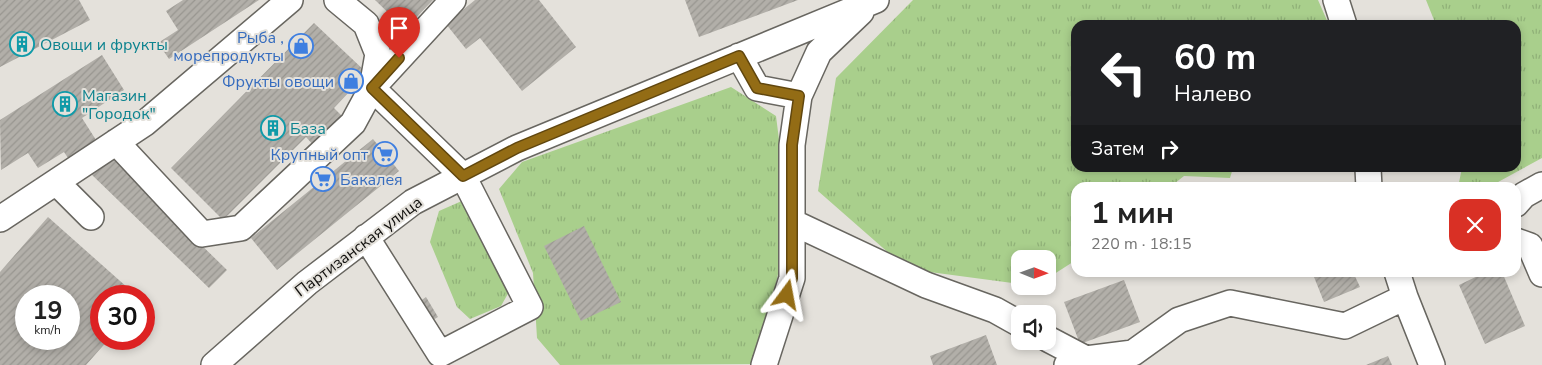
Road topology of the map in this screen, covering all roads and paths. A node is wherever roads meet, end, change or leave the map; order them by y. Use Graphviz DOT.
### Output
graph roads {
  1 [pos="290,0"];
  2 [pos="337,0"];
  3 [pos="453,0"];
  4 [pos="874,0"];
  5 [pos="1336,0"];
  6 [pos="1342,20"];
  7 [pos="739,56"];
  8 [pos="372,88"];
  9 [pos="799,96"];
  10 [pos="116,142"];
  11 [pos="463,176"];
  12 [pos="56,182"];
  13 [pos="1542,185"];
  14 [pos="1521,198"];
  15 [pos="91,217"];
  16 [pos="0,219"];
  17 [pos="792,222"];
  18 [pos="366,237"];
  19 [pos="1521,243"];
  20 [pos="1542,274"];
  21 [pos="1399,277"];
  22 [pos="1405,297"];
  23 [pos="1011,319"];
  24 [pos="1056,345"];
  25 [pos="1081,363"];
  26 [pos="214,365"];
  27 [pos="764,365"];
  28 [pos="1432,365"];
  1 -- 10 [label="street"];
  2 -- 8 [label="street"];
  3 -- 8 [label="street"];
  4 -- 7 [label="street, Партизанская улица"];
  4 -- 9 [label="street"];
  5 -- 6 [label="street"];
  7 -- 9 [label="street"];
  7 -- 11 [label="street, Партизанская улица"];
  8 -- 10 [label="street"];
  8 -- 11 [label="street"];
  9 -- 17 [label="street"];
  10 -- 12 [label="street"];
  11 -- 18 [label="street, Партизанская улица"];
  11 -- 18 [label="street"];
  12 -- 15 [label="street"];
  12 -- 16 [label="street"];
  13 -- 14 [label="street"];
  17 -- 23 [label="street"];
  17 -- 27 [label="street"];
  18 -- 26 [label="street, Партизанская улица"];
  19 -- 20 [label="street"];
  21 -- 22 [label="street"];
  22 -- 25 [label="street"];
  22 -- 28 [label="street"];
  24 -- 25 [label="street"];
}
